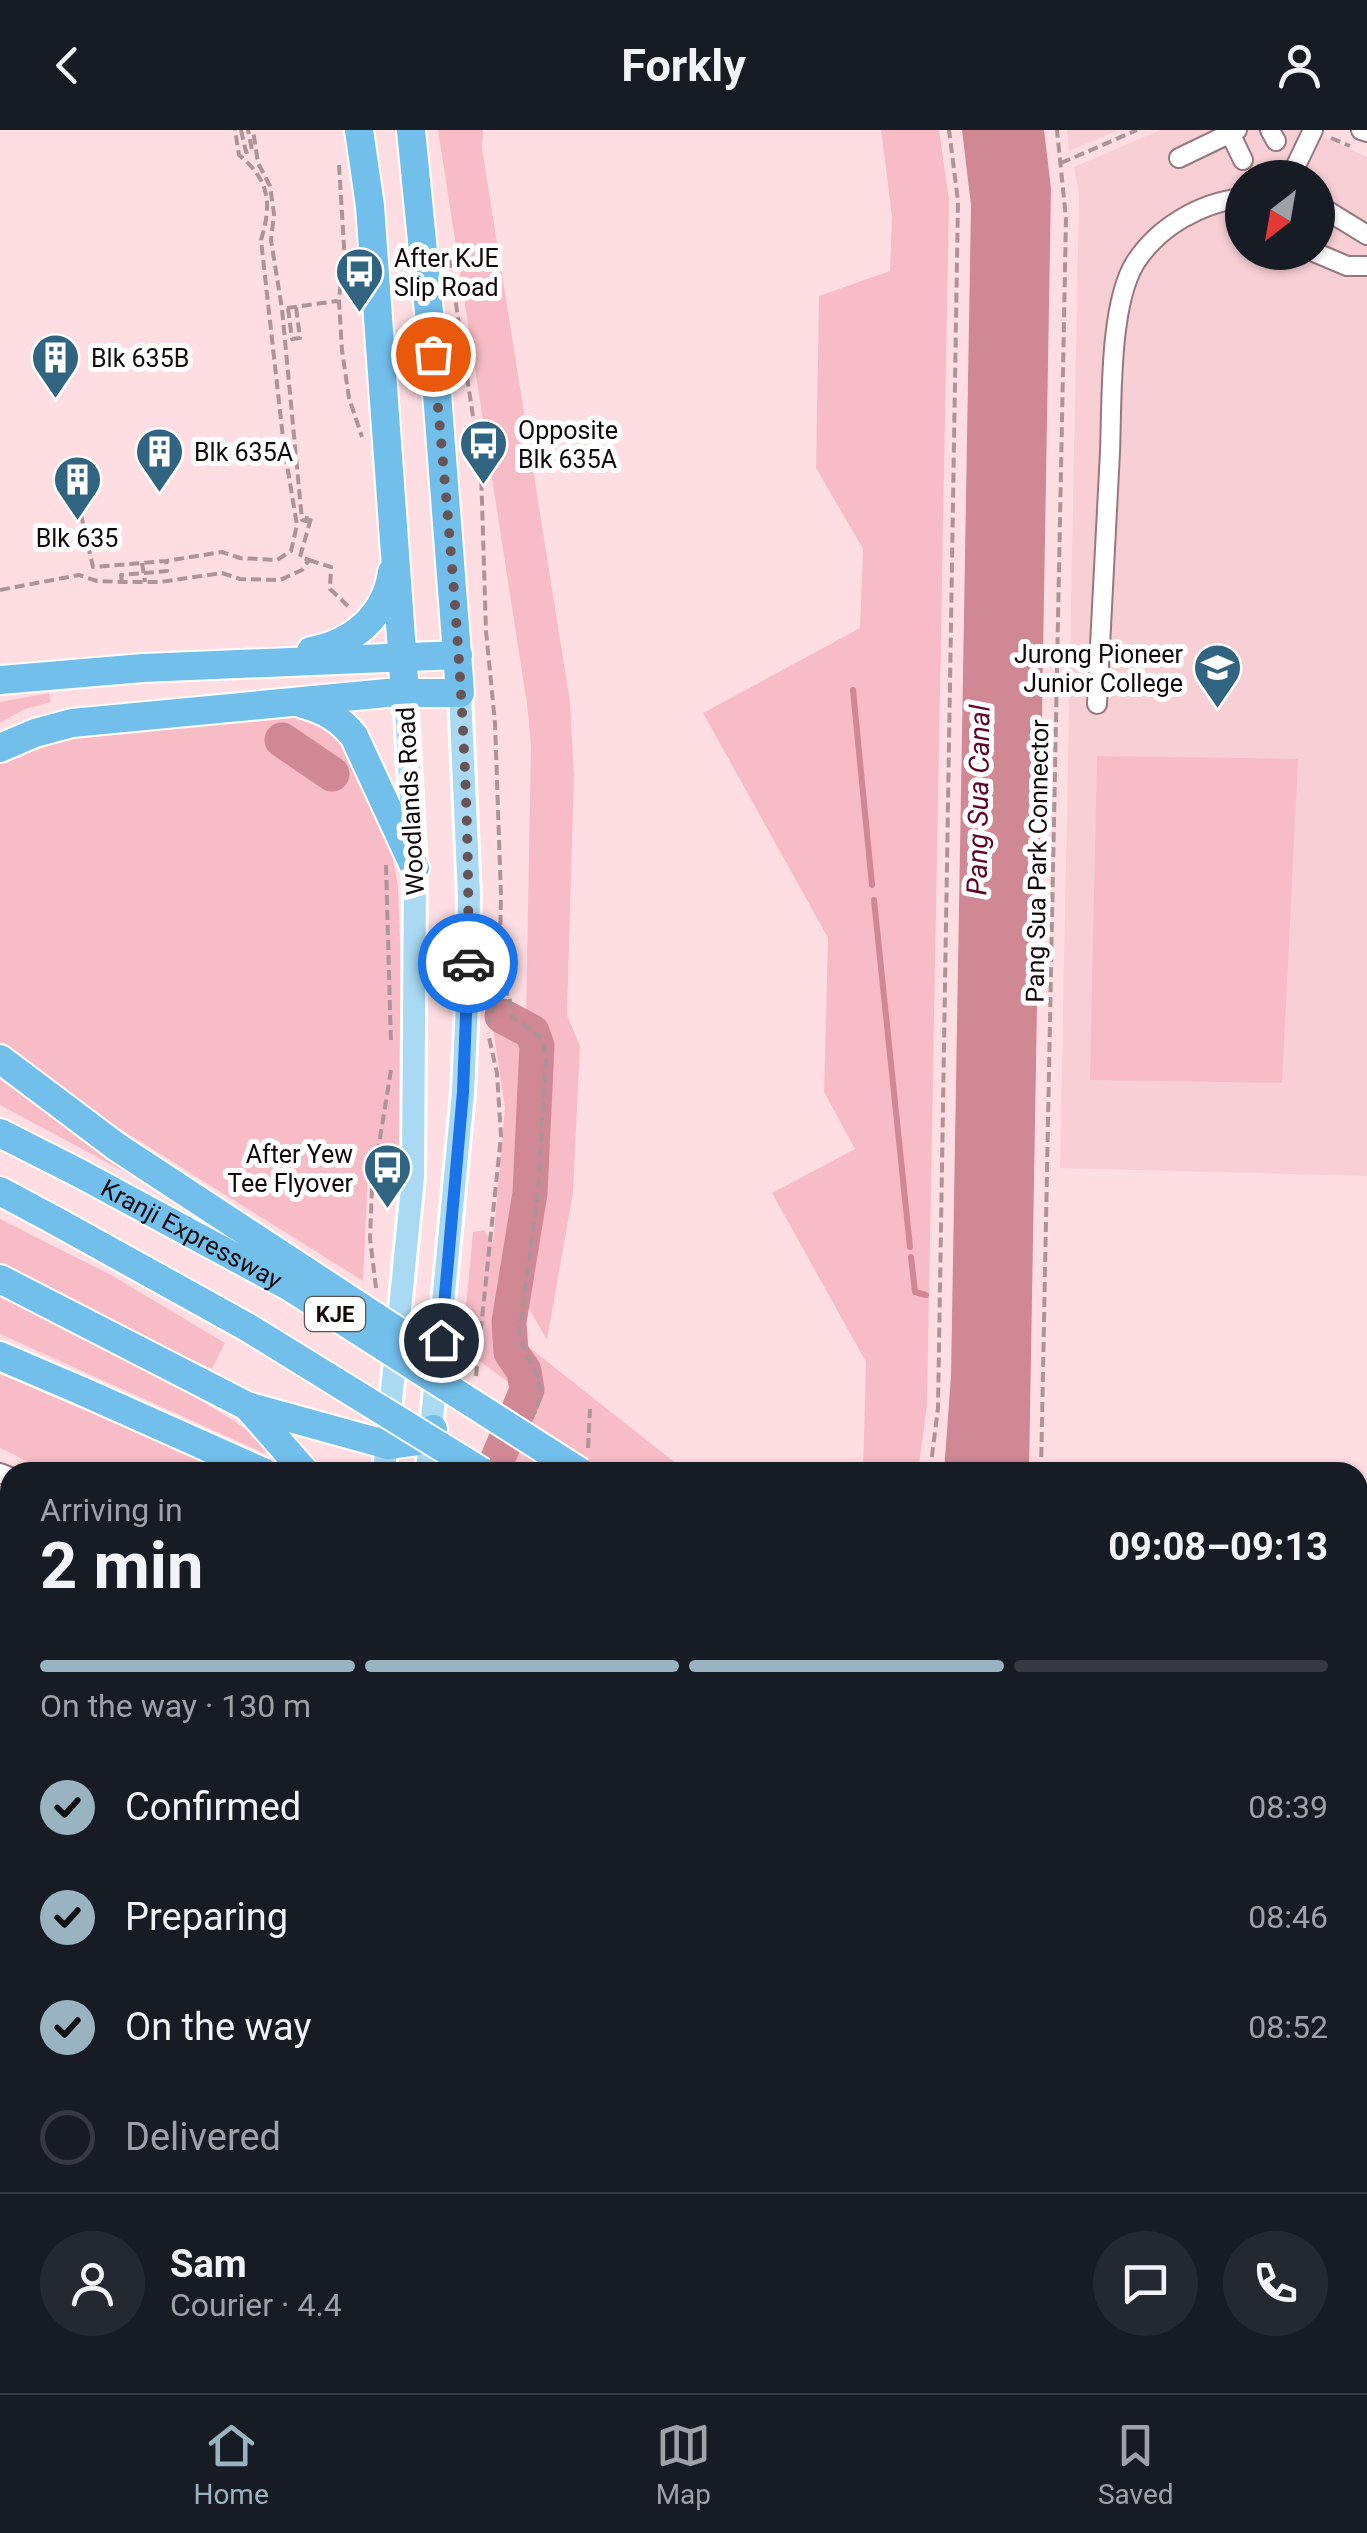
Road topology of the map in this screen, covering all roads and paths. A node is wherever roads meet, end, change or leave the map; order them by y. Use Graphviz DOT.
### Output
graph roads {
  1 [pos="244,130"];
  2 [pos="411,130"];
  3 [pos="948,130"];
  4 [pos="1057,130"];
  5 [pos="1137,130"];
  6 [pos="1233,132"];
  7 [pos="1321,133"];
  8 [pos="1360,136"];
  9 [pos="349,139"];
  10 [pos="1179,158"];
  11 [pos="1243,160"];
  12 [pos="1302,160"];
  13 [pos="1061,163"];
  14 [pos="1225,204"];
  15 [pos="1335,215"];
  16 [pos="1367,235"];
  17 [pos="1335,261"];
  18 [pos="1367,266"];
  19 [pos="339,301"];
  20 [pos="296,307"];
  21 [pos="285,309"];
  22 [pos="365,447"];
  23 [pos="72,472"];
  24 [pos="396,543"];
  25 [pos="284,555"];
  26 [pos="300,558"];
  27 [pos="309,560"];
  28 [pos="166,561"];
  29 [pos="142,563"];
  30 [pos="144,573"];
  31 [pos="122,582"];
  32 [pos="145,582"];
  33 [pos="0,590"];
  34 [pos="353,611"];
  35 [pos="458,655"];
  36 [pos="401,658"];
  37 [pos="256,662"];
  38 [pos="0,680"];
  39 [pos="404,693"];
  40 [pos="460,693"];
  41 [pos="292,700"];
  42 [pos="1097,704"];
  43 [pos="0,748"];
  44 [pos="384,853"];
  45 [pos="415,868"];
  46 [pos="499,992"];
  47 [pos="391,1046"];
  48 [pos="0,1059"];
  49 [pos="393,1062"];
  50 [pos="0,1133"];
  51 [pos="0,1191"];
  52 [pos="0,1280"];
  53 [pos="374,1304"];
  54 [pos="0,1356"];
  55 [pos="247,1406"];
  56 [pos="590,1409"];
  57 [pos="530,1423"];
  58 [pos="433,1429"];
  59 [pos="386,1459"];
  60 [pos="241,1462"];
  61 [pos="296,1462"];
  62 [pos="428,1462"];
  63 [pos="466,1462"];
  64 [pos="576,1462"];
  65 [pos="578,1462"];
  66 [pos="583,1462"];
  67 [pos="931,1462"];
  68 [pos="1041,1462"];
  1 -- 21 [label="path"];
  1 -- 25 [label="path"];
  2 -- 35 [label="highway"];
  3 -- 67 [label="path"];
  4 -- 13 [label="path, Pang Sua Park Connector"];
  5 -- 13 [label="path"];
  6 -- 10 [label="street"];
  6 -- 11 [label="street"];
  7 -- 8 [label="path"];
  7 -- 12 [label="street"];
  9 -- 19 [label="path"];
  9 -- 24 [label="highway, Woodlands Road"];
  13 -- 68 [label="path, Pang Sua Park Connector"];
  14 -- 42 [label="street"];
  15 -- 16 [label="street"];
  17 -- 18 [label="street"];
  19 -- 20 [label="path"];
  19 -- 22 [label="path"];
  20 -- 21 [label="path"];
  20 -- 21 [label="path"];
  21 -- 26 [label="path"];
  23 -- 29 [label="path"];
  24 -- 36 [label="highway, Woodlands Road"];
  24 -- 37 [label="highway"];
  25 -- 26 [label="path"];
  25 -- 28 [label="path"];
  26 -- 27 [label="path"];
  27 -- 32 [label="path"];
  27 -- 34 [label="path"];
  28 -- 29 [label="path"];
  28 -- 30 [label="path, bridge"];
  29 -- 30 [label="path"];
  30 -- 31 [label="path, bridge"];
  30 -- 32 [label="path"];
  31 -- 32 [label="path"];
  31 -- 33 [label="path"];
  35 -- 36 [label="highway"];
  35 -- 40 [label="highway"];
  36 -- 37 [label="highway"];
  36 -- 39 [label="highway, Woodlands Road"];
  37 -- 38 [label="highway"];
  39 -- 40 [label="highway"];
  39 -- 41 [label="highway"];
  39 -- 45 [label="main road, Woodlands Road"];
  40 -- 58 [label="main road"];
  41 -- 43 [label="highway"];
  41 -- 45 [label="highway"];
  44 -- 47 [label="path"];
  45 -- 59 [label="main road, Woodlands Road"];
  46 -- 57 [label="path"];
  48 -- 65 [label="highway, bridge"];
  49 -- 53 [label="path"];
  50 -- 64 [label="highway, Kranji Expressway / KJE, bridge"];
  51 -- 63 [label="highway, KJE, bridge"];
  52 -- 55 [label="highway"];
  54 -- 60 [label="highway, bridge"];
  55 -- 59 [label="highway"];
  55 -- 61 [label="highway"];
  56 -- 66 [label="path"];
  58 -- 59 [label="highway"];
  58 -- 62 [label="main road"];
}
